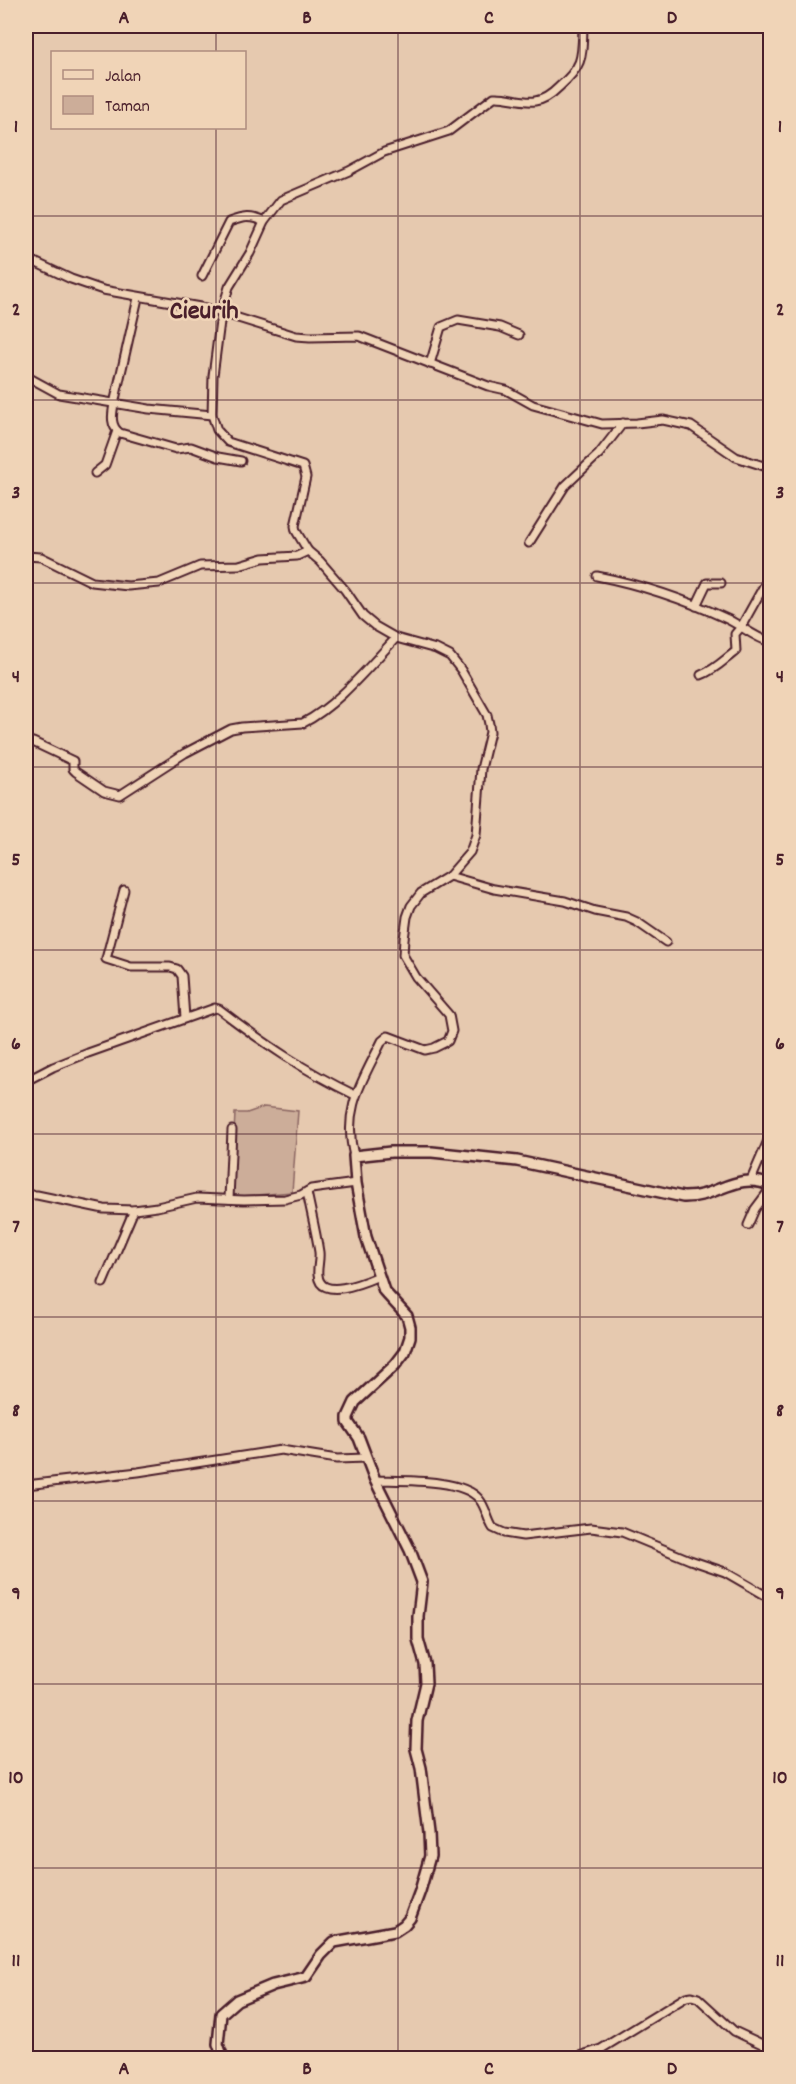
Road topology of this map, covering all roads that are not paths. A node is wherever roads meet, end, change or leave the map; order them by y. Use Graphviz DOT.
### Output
graph roads {
  1 [pos="583,26"];
  2 [pos="264,222"];
  3 [pos="26,258"];
  4 [pos="202,276"];
  5 [pos="138,298"];
  6 [pos="220,314"];
  7 [pos="519,335"];
  8 [pos="430,364"];
  9 [pos="26,376"];
  10 [pos="114,404"];
  11 [pos="212,415"];
  12 [pos="622,423"];
  13 [pos="117,431"];
  14 [pos="241,461"];
  15 [pos="771,468"];
  16 [pos="95,473"];
  17 [pos="529,543"];
  18 [pos="308,550"];
  19 [pos="26,556"];
  20 [pos="771,575"];
  21 [pos="597,576"];
  22 [pos="721,583"];
  23 [pos="696,606"];
  24 [pos="741,627"];
  25 [pos="396,638"];
  26 [pos="771,642"];
  27 [pos="701,675"];
  28 [pos="26,740"];
  29 [pos="450,876"];
  30 [pos="124,890"];
  31 [pos="666,942"];
  32 [pos="186,1018"];
  33 [pos="26,1081"];
  34 [pos="355,1095"];
  35 [pos="232,1130"];
  36 [pos="771,1136"];
  37 [pos="354,1156"];
  38 [pos="751,1180"];
  39 [pos="356,1183"];
  40 [pos="771,1187"];
  41 [pos="308,1192"];
  42 [pos="26,1195"];
  43 [pos="229,1199"];
  44 [pos="134,1210"];
  45 [pos="748,1225"];
  46 [pos="379,1276"];
  47 [pos="103,1282"];
  48 [pos="366,1458"];
  49 [pos="375,1480"];
  50 [pos="26,1485"];
  51 [pos="771,1599"];
  52 [pos="223,2058"];
  53 [pos="573,2058"];
  54 [pos="770,2058"];
  1 -- 2 [label="street"];
  2 -- 4 [label="street"];
  2 -- 6 [label="street"];
  3 -- 5 [label="street"];
  5 -- 6 [label="street"];
  5 -- 10 [label="street"];
  6 -- 8 [label="street"];
  6 -- 11 [label="street"];
  7 -- 8 [label="street"];
  8 -- 12 [label="street"];
  9 -- 10 [label="street"];
  10 -- 11 [label="street"];
  10 -- 13 [label="street"];
  11 -- 18 [label="street"];
  12 -- 15 [label="street"];
  12 -- 17 [label="street"];
  13 -- 14 [label="street"];
  13 -- 16 [label="street"];
  18 -- 19 [label="street"];
  18 -- 25 [label="street"];
  20 -- 24 [label="street"];
  21 -- 23 [label="street"];
  22 -- 23 [label="street"];
  23 -- 24 [label="street"];
  24 -- 26 [label="street"];
  24 -- 27 [label="street"];
  25 -- 28 [label="street"];
  25 -- 29 [label="street"];
  29 -- 31 [label="street"];
  29 -- 34 [label="street"];
  30 -- 32 [label="street"];
  32 -- 33 [label="street"];
  32 -- 34 [label="street"];
  34 -- 37 [label="street"];
  35 -- 43 [label="street"];
  36 -- 38 [label="street"];
  37 -- 38 [label="street"];
  37 -- 39 [label="street"];
  38 -- 40 [label="street"];
  39 -- 41 [label="street"];
  39 -- 46 [label="street"];
  40 -- 45 [label="street"];
  41 -- 43 [label="street"];
  41 -- 46 [label="street"];
  42 -- 44 [label="street"];
  43 -- 44 [label="street"];
  44 -- 47 [label="street"];
  46 -- 48 [label="street"];
  48 -- 49 [label="street"];
  48 -- 50 [label="street"];
  49 -- 51 [label="street"];
  49 -- 52 [label="street"];
  53 -- 54 [label="street"];
}
